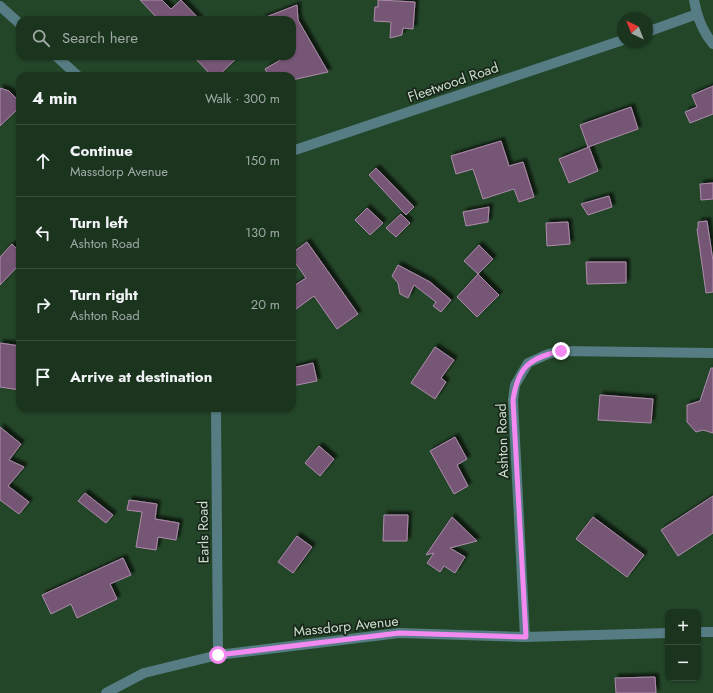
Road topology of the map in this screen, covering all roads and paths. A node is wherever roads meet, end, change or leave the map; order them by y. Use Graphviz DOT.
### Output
graph roads {
  1 [pos="694,0"];
  2 [pos="0,6"];
  3 [pos="697,14"];
  4 [pos="16,20"];
  5 [pos="653,30"];
  6 [pos="617,42"];
  7 [pos="713,44"];
  8 [pos="60,60"];
  9 [pos="74,72"];
  10 [pos="296,150"];
  11 [pos="713,353"];
  12 [pos="216,412"];
  13 [pos="701,632"];
  14 [pos="713,632"];
  15 [pos="665,633"];
  16 [pos="526,637"];
  17 [pos="218,655"];
  18 [pos="106,693"];
  1 -- 3 [label="street"];
  2 -- 4 [label="street"];
  3 -- 5 [label="street"];
  3 -- 7 [label="street"];
  6 -- 10 [label="street, Fleetwood Road"];
  8 -- 9 [label="street"];
  11 -- 16 [label="street, Ashton Road"];
  12 -- 17 [label="street, Earls Road"];
  13 -- 14 [label="street"];
  15 -- 16 [label="street, Massdorp Avenue"];
  16 -- 17 [label="street, Massdorp Avenue"];
  17 -- 18 [label="street, Massdorp Avenue"];
}
